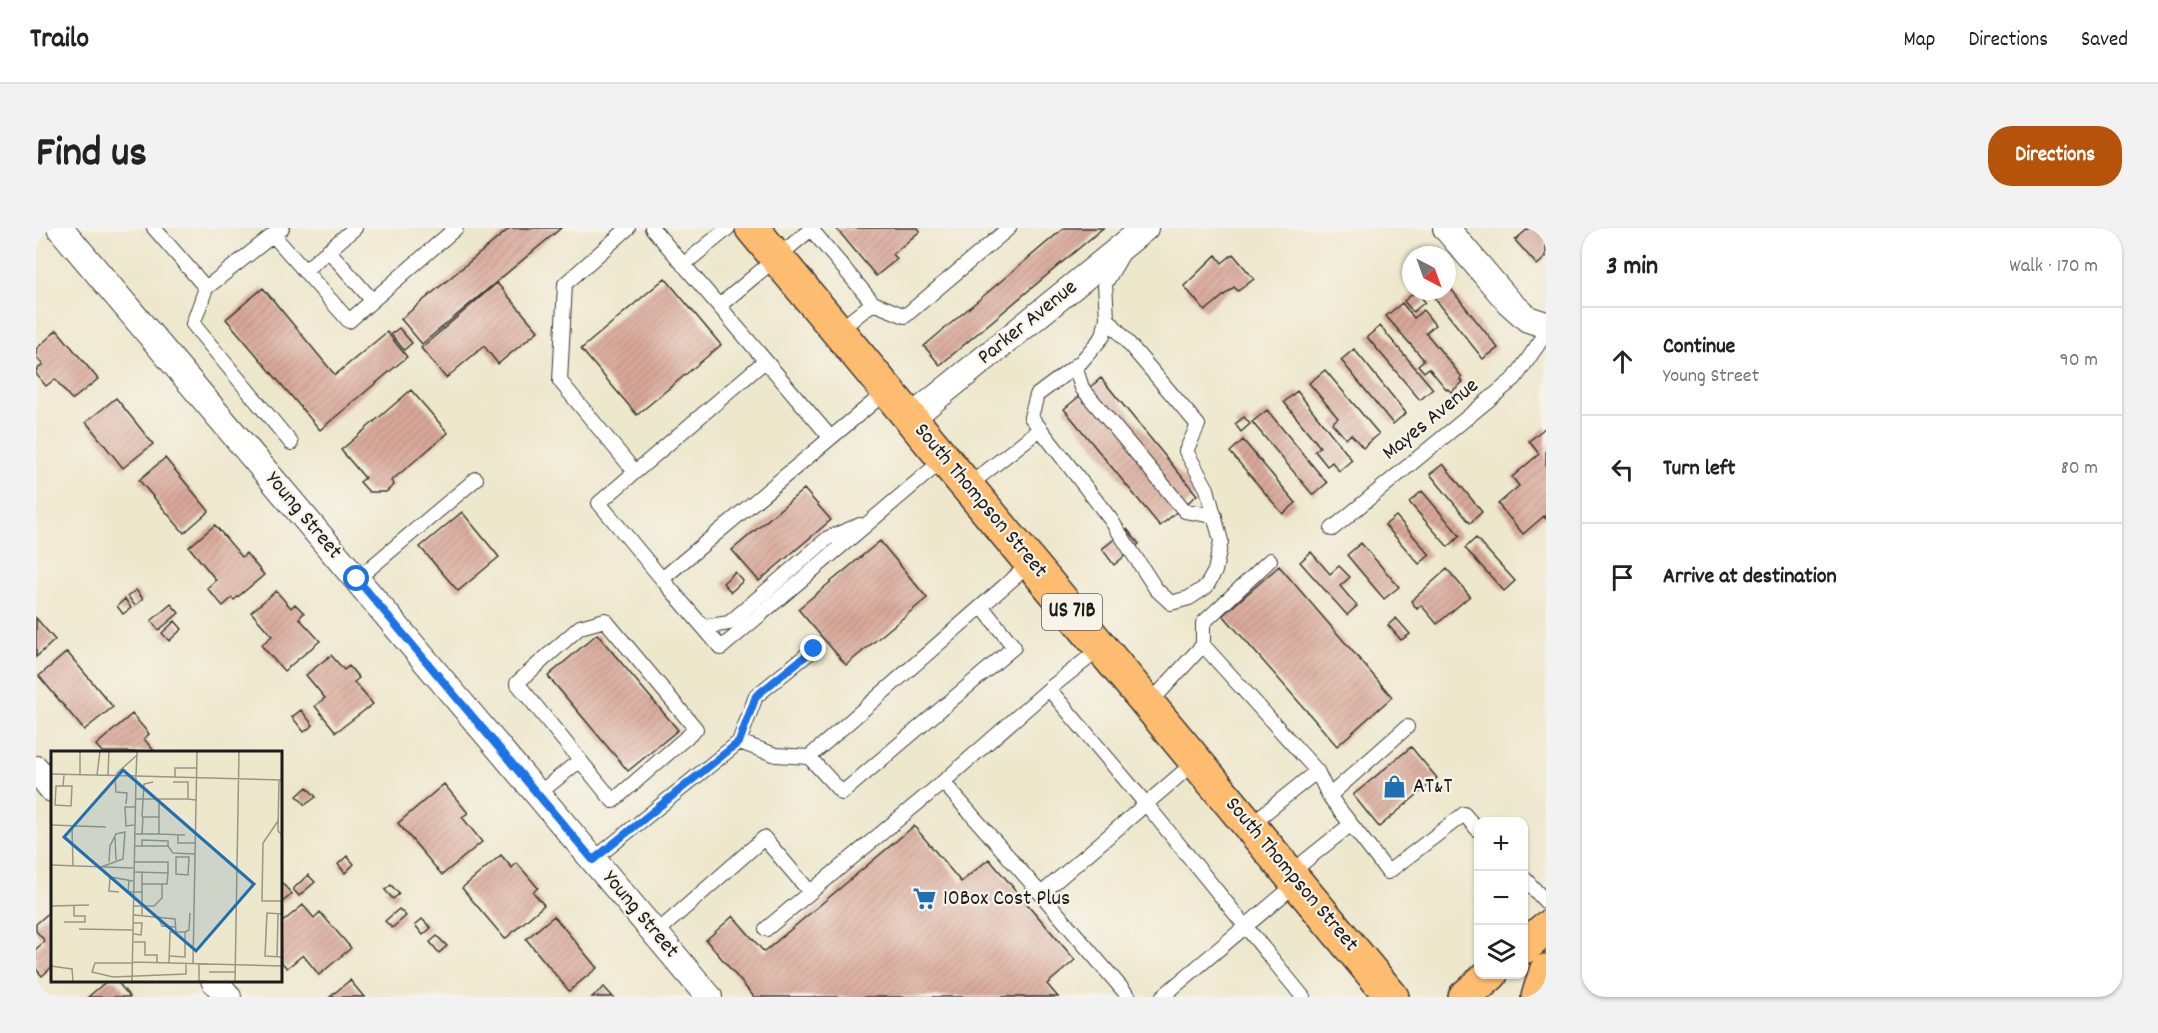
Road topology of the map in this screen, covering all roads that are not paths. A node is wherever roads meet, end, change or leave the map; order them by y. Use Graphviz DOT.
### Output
graph roads {
  1 [pos="60,228"];
  2 [pos="154,228"];
  3 [pos="355,228"];
  4 [pos="456,228"];
  5 [pos="628,228"];
  6 [pos="652,228"];
  7 [pos="728,228"];
  8 [pos="752,228"];
  9 [pos="1009,228"];
  10 [pos="1446,228"];
  11 [pos="277,232"];
  12 [pos="1139,233"];
  13 [pos="328,250"];
  14 [pos="777,258"];
  15 [pos="683,265"];
  16 [pos="304,271"];
  17 [pos="206,288"];
  18 [pos="372,300"];
  19 [pos="873,303"];
  20 [pos="719,306"];
  21 [pos="1107,318"];
  22 [pos="1546,325"];
  23 [pos="838,331"];
  24 [pos="1546,333"];
  25 [pos="765,361"];
  26 [pos="1075,366"];
  27 [pos="888,390"];
  28 [pos="911,418"];
  29 [pos="1040,429"];
  30 [pos="830,437"];
  31 [pos="291,442"];
  32 [pos="945,458"];
  33 [pos="635,472"];
  34 [pos="476,479"];
  35 [pos="968,486"];
  36 [pos="1215,516"];
  37 [pos="872,520"];
  38 [pos="1332,529"];
  39 [pos="1270,560"];
  40 [pos="1031,563"];
  41 [pos="357,579"];
  42 [pos="662,579"];
  43 [pos="982,607"];
  44 [pos="704,627"];
  45 [pos="1203,645"];
  46 [pos="1102,648"];
  47 [pos="814,649"];
  48 [pos="1049,689"];
  49 [pos="1149,704"];
  50 [pos="1407,727"];
  51 [pos="739,742"];
  52 [pos="808,757"];
  53 [pos="579,761"];
  54 [pos="1196,761"];
  55 [pos="36,769"];
  56 [pos="1317,771"];
  57 [pos="943,782"];
  58 [pos="51,788"];
  59 [pos="538,795"];
  60 [pos="1329,796"];
  61 [pos="1146,804"];
  62 [pos="1250,825"];
  63 [pos="1350,825"];
  64 [pos="1474,825"];
  65 [pos="593,860"];
  66 [pos="1293,878"];
  67 [pos="1528,882"];
  68 [pos="810,892"];
  69 [pos="1041,894"];
  70 [pos="1546,902"];
  71 [pos="1245,927"];
  72 [pos="1546,928"];
  73 [pos="766,929"];
  74 [pos="655,934"];
  75 [pos="1528,944"];
  76 [pos="1546,971"];
  77 [pos="1486,979"];
  78 [pos="215,982"];
  79 [pos="228,997"];
  80 [pos="709,997"];
  81 [pos="1129,997"];
  82 [pos="1162,997"];
  83 [pos="1303,997"];
  84 [pos="1392,997"];
  85 [pos="1465,997"];
  86 [pos="1538,997"];
  1 -- 41 [label="street, Young Street"];
  2 -- 17 [label="lane"];
  3 -- 13 [label="lane"];
  4 -- 18 [label="lane"];
  5 -- 33 [label="lane"];
  6 -- 15 [label="lane"];
  7 -- 15 [label="lane"];
  8 -- 14 [label="highway, South Thompson Street / US 71B"];
  9 -- 19 [label="lane"];
  10 -- 22 [label="street"];
  11 -- 16 [label="lane"];
  11 -- 17 [label="lane"];
  12 -- 21 [label="lane"];
  12 -- 28 [label="street, Parker Avenue"];
  13 -- 16 [label="lane"];
  13 -- 18 [label="lane"];
  14 -- 19 [label="lane"];
  14 -- 20 [label="lane"];
  14 -- 23 [label="highway, South Thompson Street / US 71B"];
  15 -- 20 [label="lane"];
  16 -- 18 [label="lane"];
  17 -- 31 [label="lane"];
  19 -- 23 [label="lane"];
  20 -- 25 [label="lane"];
  21 -- 26 [label="lane"];
  21 -- 36 [label="lane"];
  23 -- 27 [label="highway, South Thompson Street / US 71B"];
  24 -- 38 [label="lane, Mayes Avenue"];
  25 -- 30 [label="lane"];
  25 -- 33 [label="lane"];
  26 -- 29 [label="lane"];
  26 -- 36 [label="lane"];
  27 -- 28 [label="highway, South Thompson Street / US 71B"];
  27 -- 30 [label="lane"];
  28 -- 32 [label="highway, South Thompson Street / US 71B"];
  29 -- 35 [label="lane"];
  29 -- 36 [label="lane"];
  30 -- 42 [label="lane"];
  32 -- 35 [label="highway, South Thompson Street / US 71B"];
  32 -- 37 [label="lane"];
  33 -- 42 [label="lane"];
  34 -- 41 [label="lane"];
  35 -- 40 [label="highway, South Thompson Street / US 71B"];
  37 -- 44 [label="lane"];
  37 -- 44 [label="lane"];
  39 -- 45 [label="lane"];
  40 -- 43 [label="lane"];
  40 -- 46 [label="highway, South Thompson Street / US 71B"];
  41 -- 59 [label="street, Young Street"];
  42 -- 44 [label="lane"];
  43 -- 52 [label="lane"];
  43 -- 52 [label="lane"];
  45 -- 49 [label="lane"];
  45 -- 56 [label="lane"];
  46 -- 48 [label="lane"];
  46 -- 49 [label="highway, South Thompson Street / US 71B"];
  47 -- 51 [label="lane"];
  48 -- 57 [label="lane"];
  48 -- 61 [label="lane"];
  49 -- 54 [label="highway, South Thompson Street / US 71B"];
  50 -- 60 [label="lane"];
  51 -- 52 [label="lane"];
  51 -- 65 [label="lane"];
  53 -- 53 [label="lane"];
  53 -- 59 [label="lane"];
  54 -- 61 [label="lane"];
  54 -- 62 [label="highway, South Thompson Street / US 71B"];
  55 -- 58 [label="street"];
  56 -- 60 [label="lane"];
  56 -- 62 [label="lane"];
  57 -- 68 [label="lane"];
  57 -- 69 [label="lane"];
  59 -- 65 [label="street, Young Street"];
  60 -- 63 [label="lane"];
  61 -- 69 [label="lane"];
  61 -- 71 [label="lane"];
  62 -- 66 [label="highway, South Thompson Street / US 71B"];
  63 -- 64 [label="lane"];
  63 -- 66 [label="lane"];
  65 -- 74 [label="street, Young Street"];
  66 -- 71 [label="lane"];
  66 -- 84 [label="highway, South Thompson Street / US 71B"];
  67 -- 70 [label="lane"];
  68 -- 73 [label="lane"];
  68 -- 74 [label="lane"];
  69 -- 81 [label="lane"];
  71 -- 82 [label="lane"];
  71 -- 83 [label="lane"];
  72 -- 75 [label="highway"];
  74 -- 80 [label="street, Young Street"];
  76 -- 86 [label="highway"];
  77 -- 85 [label="highway"];
  78 -- 79 [label="street"];
}
